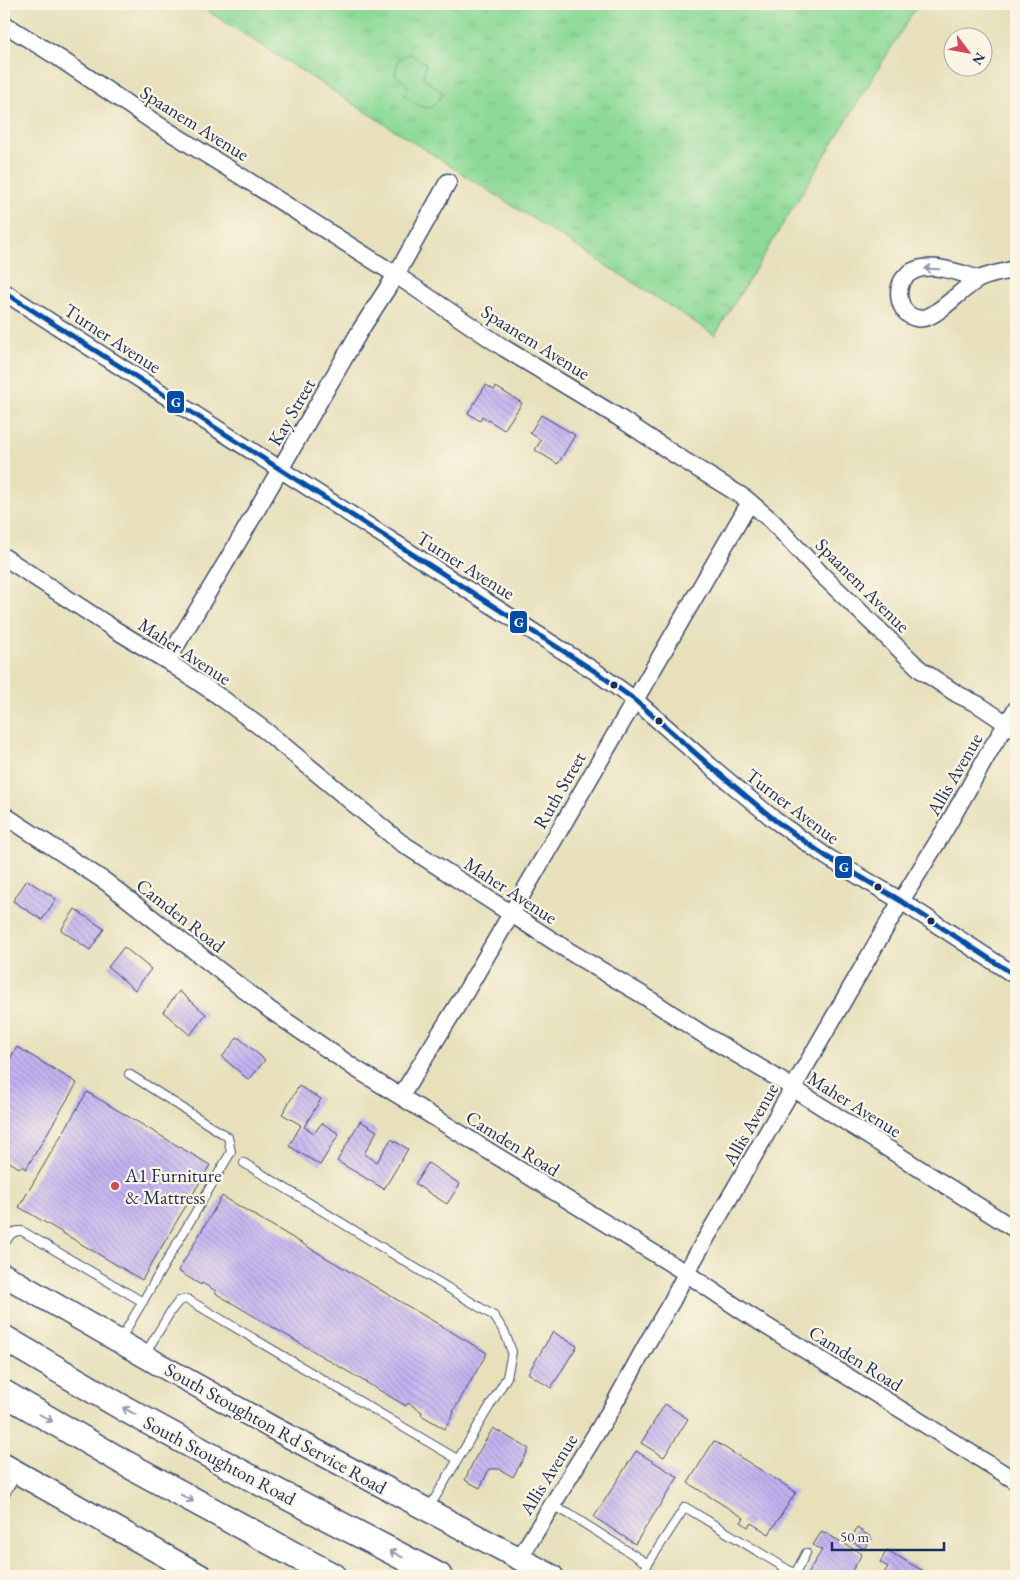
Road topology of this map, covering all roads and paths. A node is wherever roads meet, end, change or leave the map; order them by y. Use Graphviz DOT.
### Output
graph roads {
  1 [pos="4,24"];
  2 [pos="448,182"];
  3 [pos="1016,269"];
  4 [pos="396,275"];
  5 [pos="979,279"];
  6 [pos="4,292"];
  7 [pos="280,470"];
  8 [pos="750,502"];
  9 [pos="4,557"];
  10 [pos="167,661"];
  11 [pos="635,700"];
  12 [pos="1016,710"];
  13 [pos="1012,727"];
  14 [pos="4,815"];
  15 [pos="901,901"];
  16 [pos="511,914"];
  17 [pos="1016,976"];
  18 [pos="129,1074"];
  19 [pos="793,1089"];
  20 [pos="400,1096"];
  21 [pos="244,1164"];
  22 [pos="1016,1230"];
  23 [pos="4,1244"];
  24 [pos="686,1273"];
  25 [pos="4,1275"];
  26 [pos="143,1302"];
  27 [pos="4,1338"];
  28 [pos="119,1342"];
  29 [pos="144,1356"];
  30 [pos="4,1393"];
  31 [pos="457,1459"];
  32 [pos="11,1469"];
  33 [pos="1016,1481"];
  34 [pos="4,1496"];
  35 [pos="552,1505"];
  36 [pos="428,1510"];
  37 [pos="806,1553"];
  38 [pos="520,1559"];
  39 [pos="648,1564"];
  40 [pos="794,1575"];
  41 [pos="201,1576"];
  42 [pos="333,1576"];
  43 [pos="439,1576"];
  44 [pos="552,1576"];
  45 [pos="640,1576"];
  1 -- 4 [label="street, Spaanem Avenue"];
  2 -- 4 [label="street, Kay Street"];
  3 -- 5 [label="street"];
  4 -- 7 [label="street, Kay Street"];
  4 -- 8 [label="street, Spaanem Avenue"];
  5 -- 5 [label="street, one-way"];
  6 -- 7 [label="street, Turner Avenue"];
  7 -- 10 [label="street, Kay Street"];
  7 -- 11 [label="street, Turner Avenue"];
  8 -- 11 [label="street, Ruth Street"];
  8 -- 13 [label="street, Spaanem Avenue"];
  9 -- 10 [label="street, Maher Avenue"];
  10 -- 16 [label="street, Maher Avenue"];
  11 -- 15 [label="street, Turner Avenue"];
  11 -- 16 [label="street, Ruth Street"];
  12 -- 13 [label="street, Allis Avenue"];
  13 -- 15 [label="street, Allis Avenue"];
  14 -- 20 [label="street, Camden Road"];
  15 -- 17 [label="street, Turner Avenue"];
  15 -- 19 [label="street, Allis Avenue"];
  16 -- 19 [label="street, Maher Avenue"];
  16 -- 20 [label="street, Ruth Street"];
  18 -- 26 [label="lane"];
  19 -- 22 [label="street, Maher Avenue"];
  19 -- 24 [label="street, Allis Avenue"];
  20 -- 24 [label="street, Camden Road"];
  21 -- 31 [label="lane"];
  23 -- 26 [label="lane"];
  24 -- 33 [label="street, Camden Road"];
  24 -- 35 [label="street, Allis Avenue"];
  25 -- 28 [label="street, South Stoughton Rd Service Road"];
  26 -- 28 [label="lane"];
  43 -- 27 [label="main road, South Stoughton Road, one-way"];
  28 -- 29 [label="street, South Stoughton Rd Service Road"];
  29 -- 31 [label="lane"];
  29 -- 36 [label="street, South Stoughton Rd Service Road"];
  30 -- 42 [label="main road, one-way"];
  31 -- 36 [label="lane"];
  32 -- 34 [label="lane"];
  32 -- 41 [label="street"];
  35 -- 38 [label="street, Allis Avenue"];
  35 -- 39 [label="lane"];
  36 -- 38 [label="street, South Stoughton Rd Service Road"];
  37 -- 40 [label="lane"];
  38 -- 44 [label="street, South Stoughton Rd Service Road"];
  39 -- 40 [label="lane"];
  39 -- 45 [label="lane"];
}
